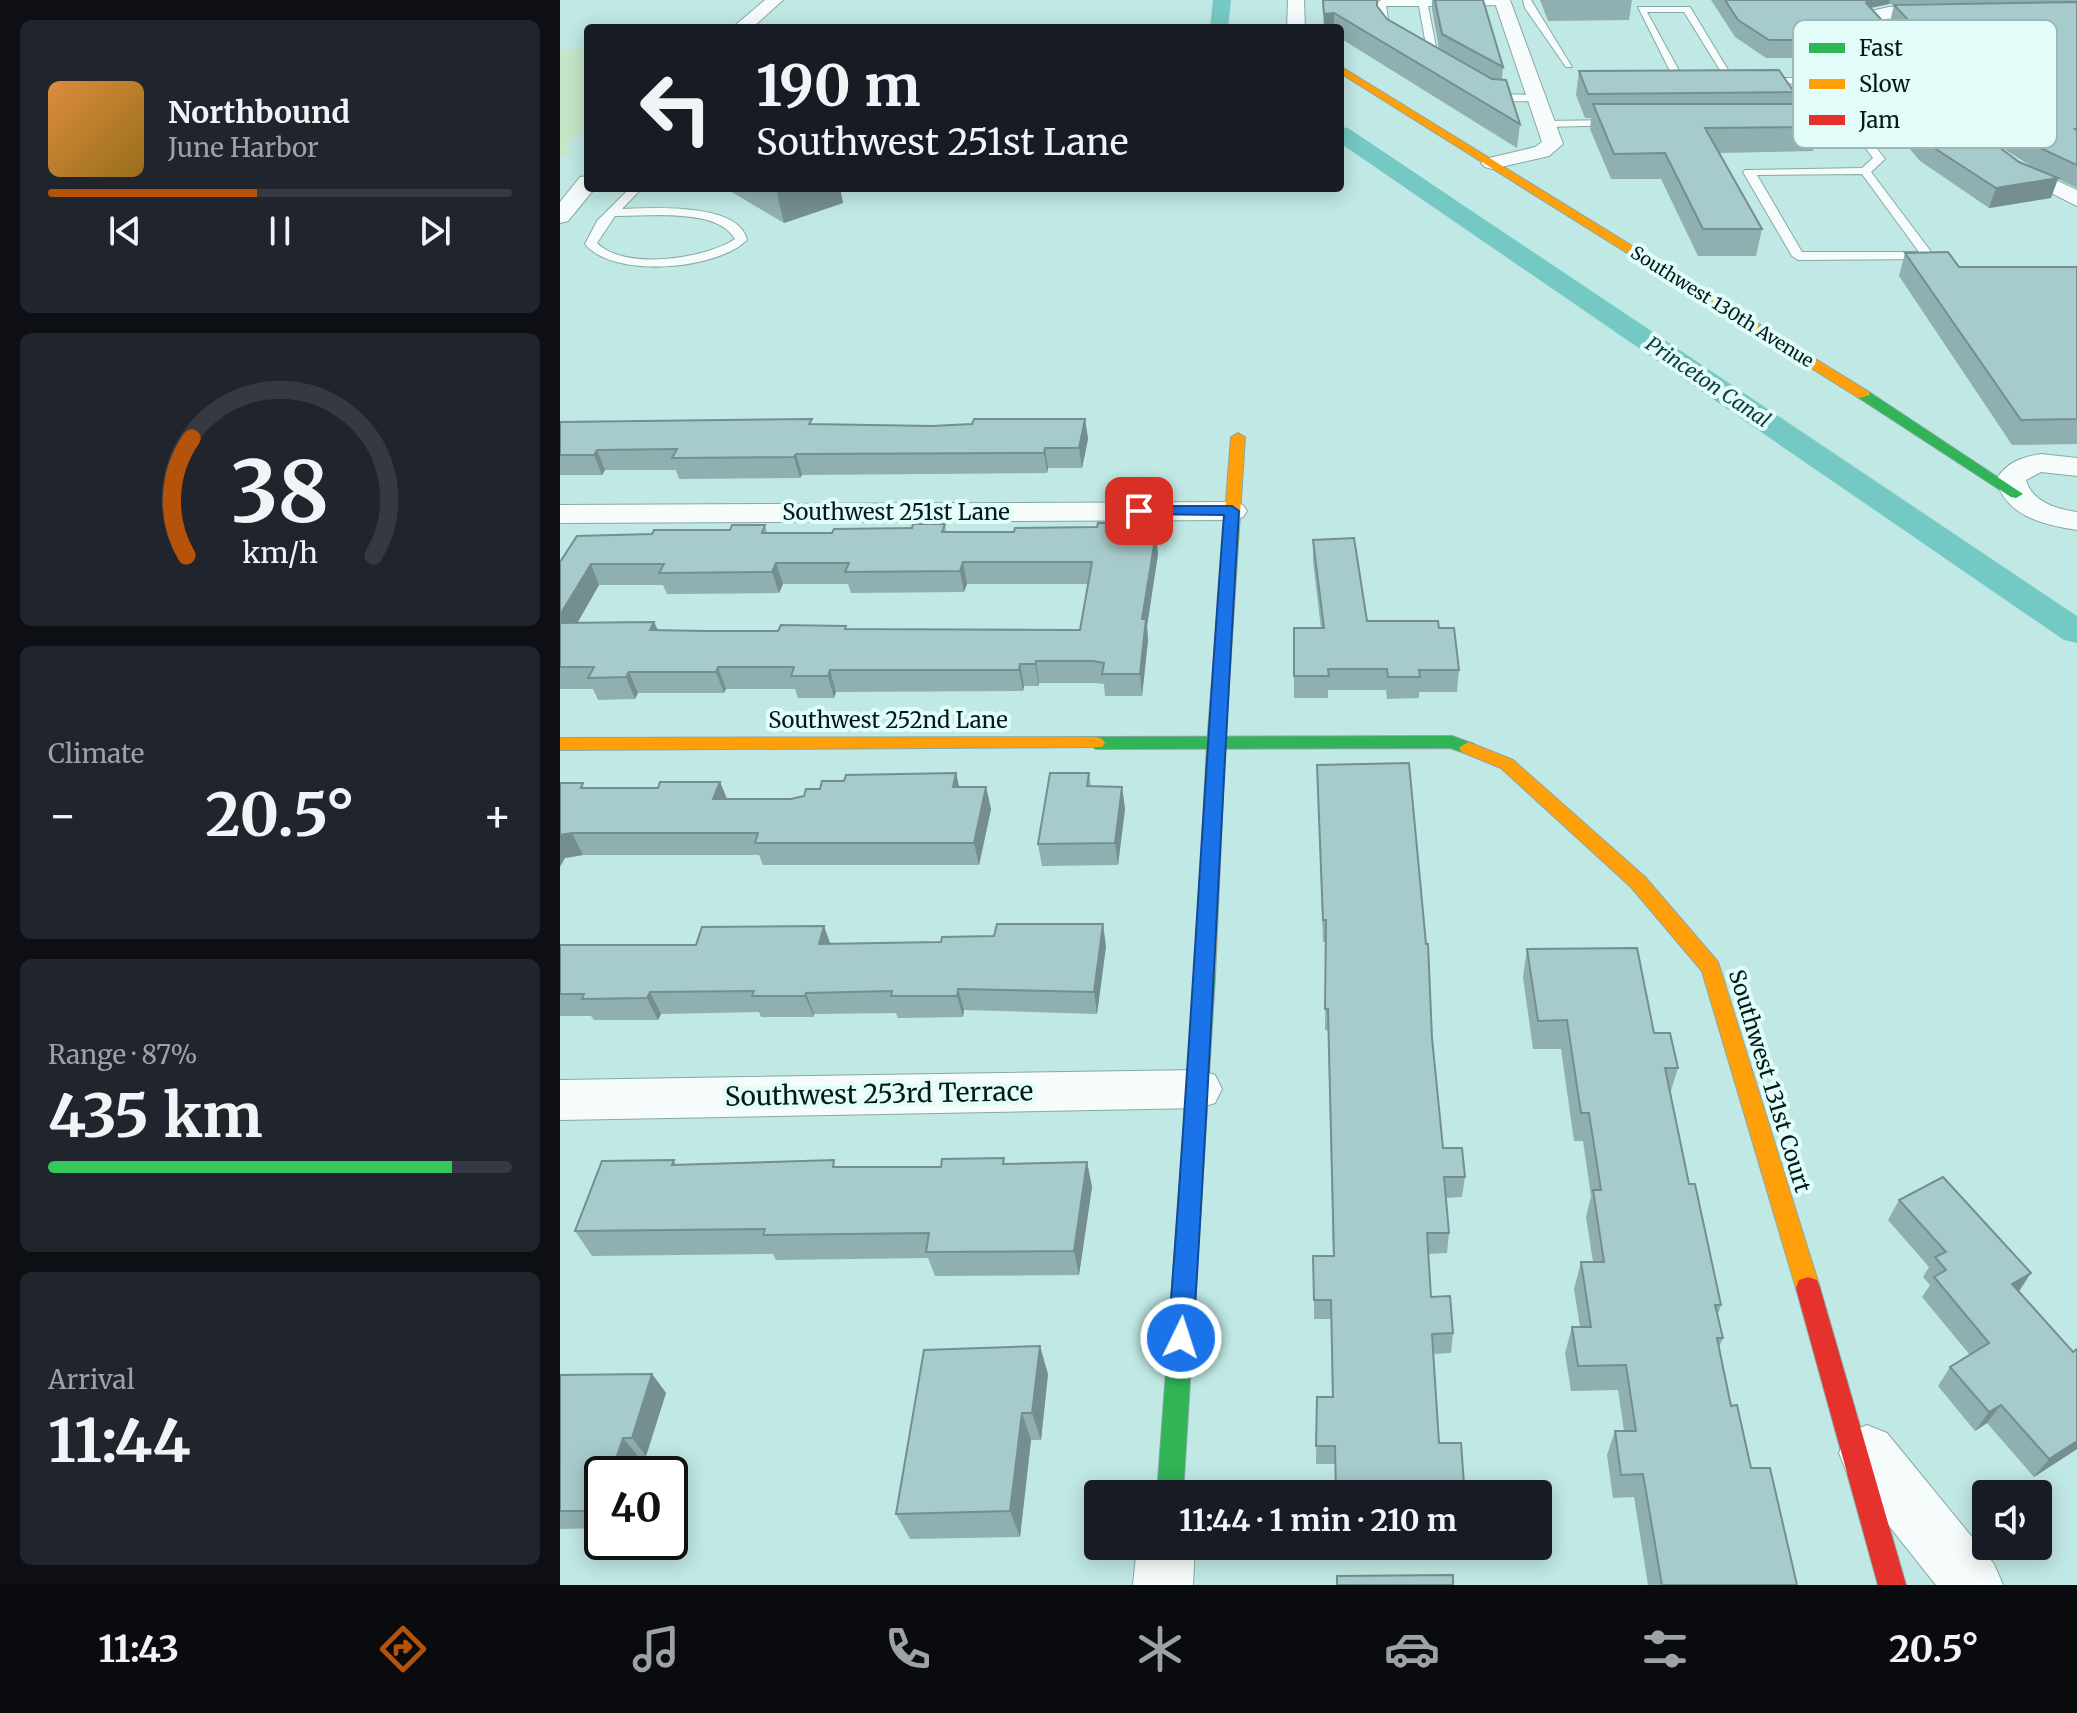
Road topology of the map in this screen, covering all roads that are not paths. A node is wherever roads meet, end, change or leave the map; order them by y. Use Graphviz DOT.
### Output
graph roads {
  1 [pos="753,0"];
  2 [pos="775,0"];
  3 [pos="1296,0"];
  4 [pos="1527,0"];
  5 [pos="1502,2"];
  6 [pos="1423,3"];
  7 [pos="1968,11"];
  8 [pos="1874,20"];
  9 [pos="732,24"];
  10 [pos="746,24"];
  11 [pos="1296,24"];
  12 [pos="1402,43"];
  13 [pos="1423,56"];
  14 [pos="1434,62"];
  15 [pos="1569,65"];
  16 [pos="1447,69"];
  17 [pos="1344,71"];
  18 [pos="1793,80"];
  19 [pos="1732,81"];
  20 [pos="1471,83"];
  21 [pos="1537,98"];
  22 [pos="1636,123"];
  23 [pos="1772,123"];
  24 [pos="1793,123"];
  25 [pos="1546,124"];
  26 [pos="1871,148"];
  27 [pos="1989,148"];
  28 [pos="1492,163"];
  29 [pos="1865,171"];
  30 [pos="583,177"];
  31 [pos="632,192"];
  32 [pos="2077,199"];
  33 [pos="611,213"];
  34 [pos="560,216"];
  35 [pos="1238,437"];
  36 [pos="1952,450"];
  37 [pos="2031,464"];
  38 [pos="2077,467"];
  39 [pos="2016,494"];
  40 [pos="1232,511"];
  41 [pos="560,514"];
  42 [pos="2077,521"];
  43 [pos="560,744"];
  44 [pos="1216,745"];
  45 [pos="1199,1089"];
  46 [pos="564,1108"];
  47 [pos="1851,1432"];
  48 [pos="1171,1480"];
  49 [pos="1165,1560"];
  50 [pos="1163,1585"];
  51 [pos="1892,1585"];
  52 [pos="1973,1585"];
  1 -- 9 [label="street"];
  2 -- 10 [label="street"];
  3 -- 11 [label="street"];
  4 -- 15 [label="lane"];
  5 -- 6 [label="lane"];
  5 -- 21 [label="street"];
  6 -- 12 [label="lane"];
  6 -- 14 [label="lane"];
  7 -- 8 [label="street"];
  13 -- 14 [label="lane"];
  14 -- 16 [label="lane"];
  17 -- 28 [label="street, Southwest 130th Avenue"];
  18 -- 19 [label="lane"];
  19 -- 19 [label="lane"];
  20 -- 21 [label="lane"];
  21 -- 25 [label="street"];
  22 -- 25 [label="lane"];
  23 -- 24 [label="lane"];
  25 -- 28 [label="street"];
  26 -- 29 [label="lane"];
  27 -- 32 [label="street"];
  28 -- 36 [label="street, Southwest 130th Avenue"];
  29 -- 29 [label="lane"];
  30 -- 34 [label="street"];
  31 -- 33 [label="lane"];
  33 -- 33 [label="lane"];
  35 -- 40 [label="street"];
  36 -- 37 [label="street, Southwest 130th Avenue"];
  36 -- 39 [label="street, Southwest 130th Avenue"];
  37 -- 38 [label="street, Southwest 130th Avenue"];
  37 -- 39 [label="street"];
  39 -- 42 [label="street"];
  40 -- 41 [label="street, Southwest 251st Lane"];
  40 -- 44 [label="street"];
  43 -- 44 [label="street, Southwest 252nd Lane"];
  44 -- 45 [label="street"];
  44 -- 47 [label="street, Southwest 131st Court"];
  45 -- 46 [label="street, Southwest 253rd Terrace"];
  45 -- 48 [label="street"];
  47 -- 51 [label="street, Southwest 131st Court"];
  47 -- 52 [label="street"];
  49 -- 50 [label="street"];
}
